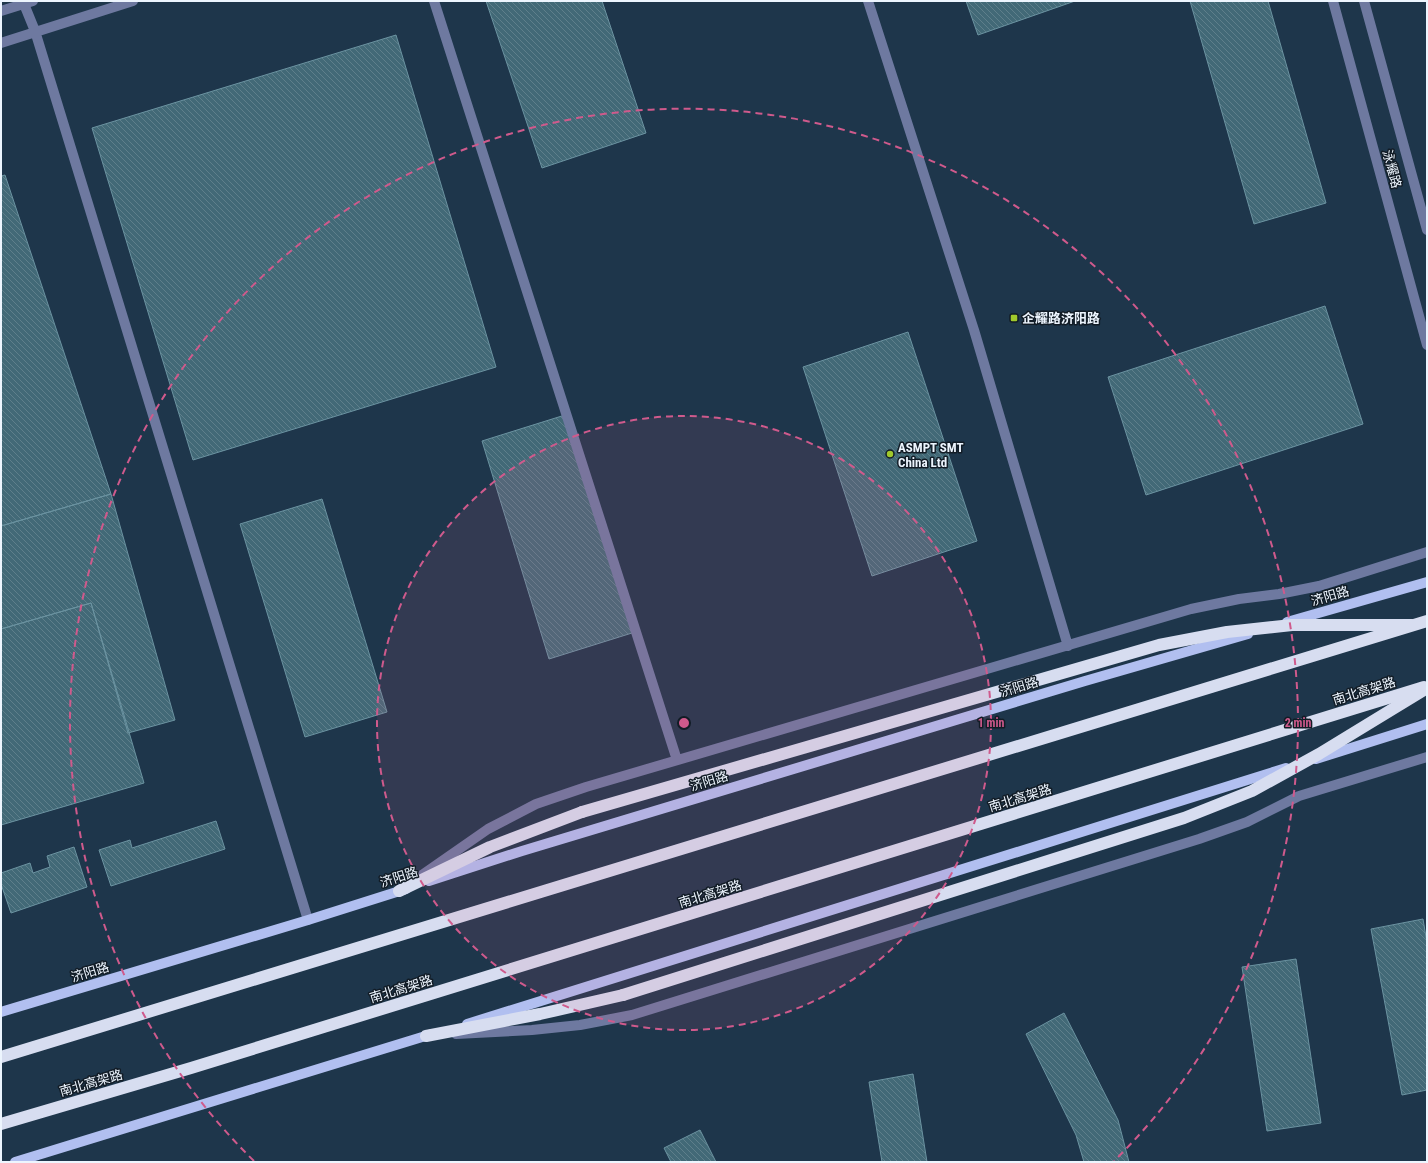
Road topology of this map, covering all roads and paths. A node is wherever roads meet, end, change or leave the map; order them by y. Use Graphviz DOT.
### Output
graph roads {
  1 [pos="132,1"];
  2 [pos="434,1"];
  3 [pos="868,1"];
  4 [pos="1333,1"];
  5 [pos="1364,1"];
  6 [pos="29,2"];
  7 [pos="1,11"];
  8 [pos="35,32"];
  9 [pos="1,43"];
  10 [pos="1427,230"];
  11 [pos="1427,345"];
  12 [pos="1427,552"];
  13 [pos="1427,582"];
  14 [pos="1427,621"];
  15 [pos="1412,625"];
  16 [pos="1068,646"];
  17 [pos="1427,687"];
  18 [pos="1427,724"];
  19 [pos="1427,756"];
  20 [pos="677,760"];
  21 [pos="399,891"];
  22 [pos="308,920"];
  23 [pos="1,1012"];
  24 [pos="426,1036"];
  25 [pos="1,1056"];
  26 [pos="1,1124"];
  27 [pos="16,1162"];
  1 -- 8 [label="street"];
  2 -- 20 [label="street"];
  3 -- 16 [label="street"];
  4 -- 11 [label="street, 泳耀路"];
  5 -- 10 [label="street, 泳耀路"];
  6 -- 7 [label="street"];
  6 -- 8 [label="street"];
  8 -- 9 [label="street"];
  8 -- 22 [label="street"];
  12 -- 16 [label="street"];
  13 -- 21 [label="main road, 济阳路"];
  14 -- 15 [label="highway"];
  15 -- 21 [label="highway, bridge"];
  15 -- 25 [label="highway, bridge"];
  16 -- 20 [label="street"];
  17 -- 24 [label="highway, bridge"];
  17 -- 26 [label="highway, 南北高架路"];
  18 -- 24 [label="main road"];
  19 -- 24 [label="street"];
  20 -- 21 [label="street"];
  21 -- 22 [label="main road, 济阳路"];
  22 -- 23 [label="main road, 济阳路"];
  24 -- 27 [label="main road"];
}
